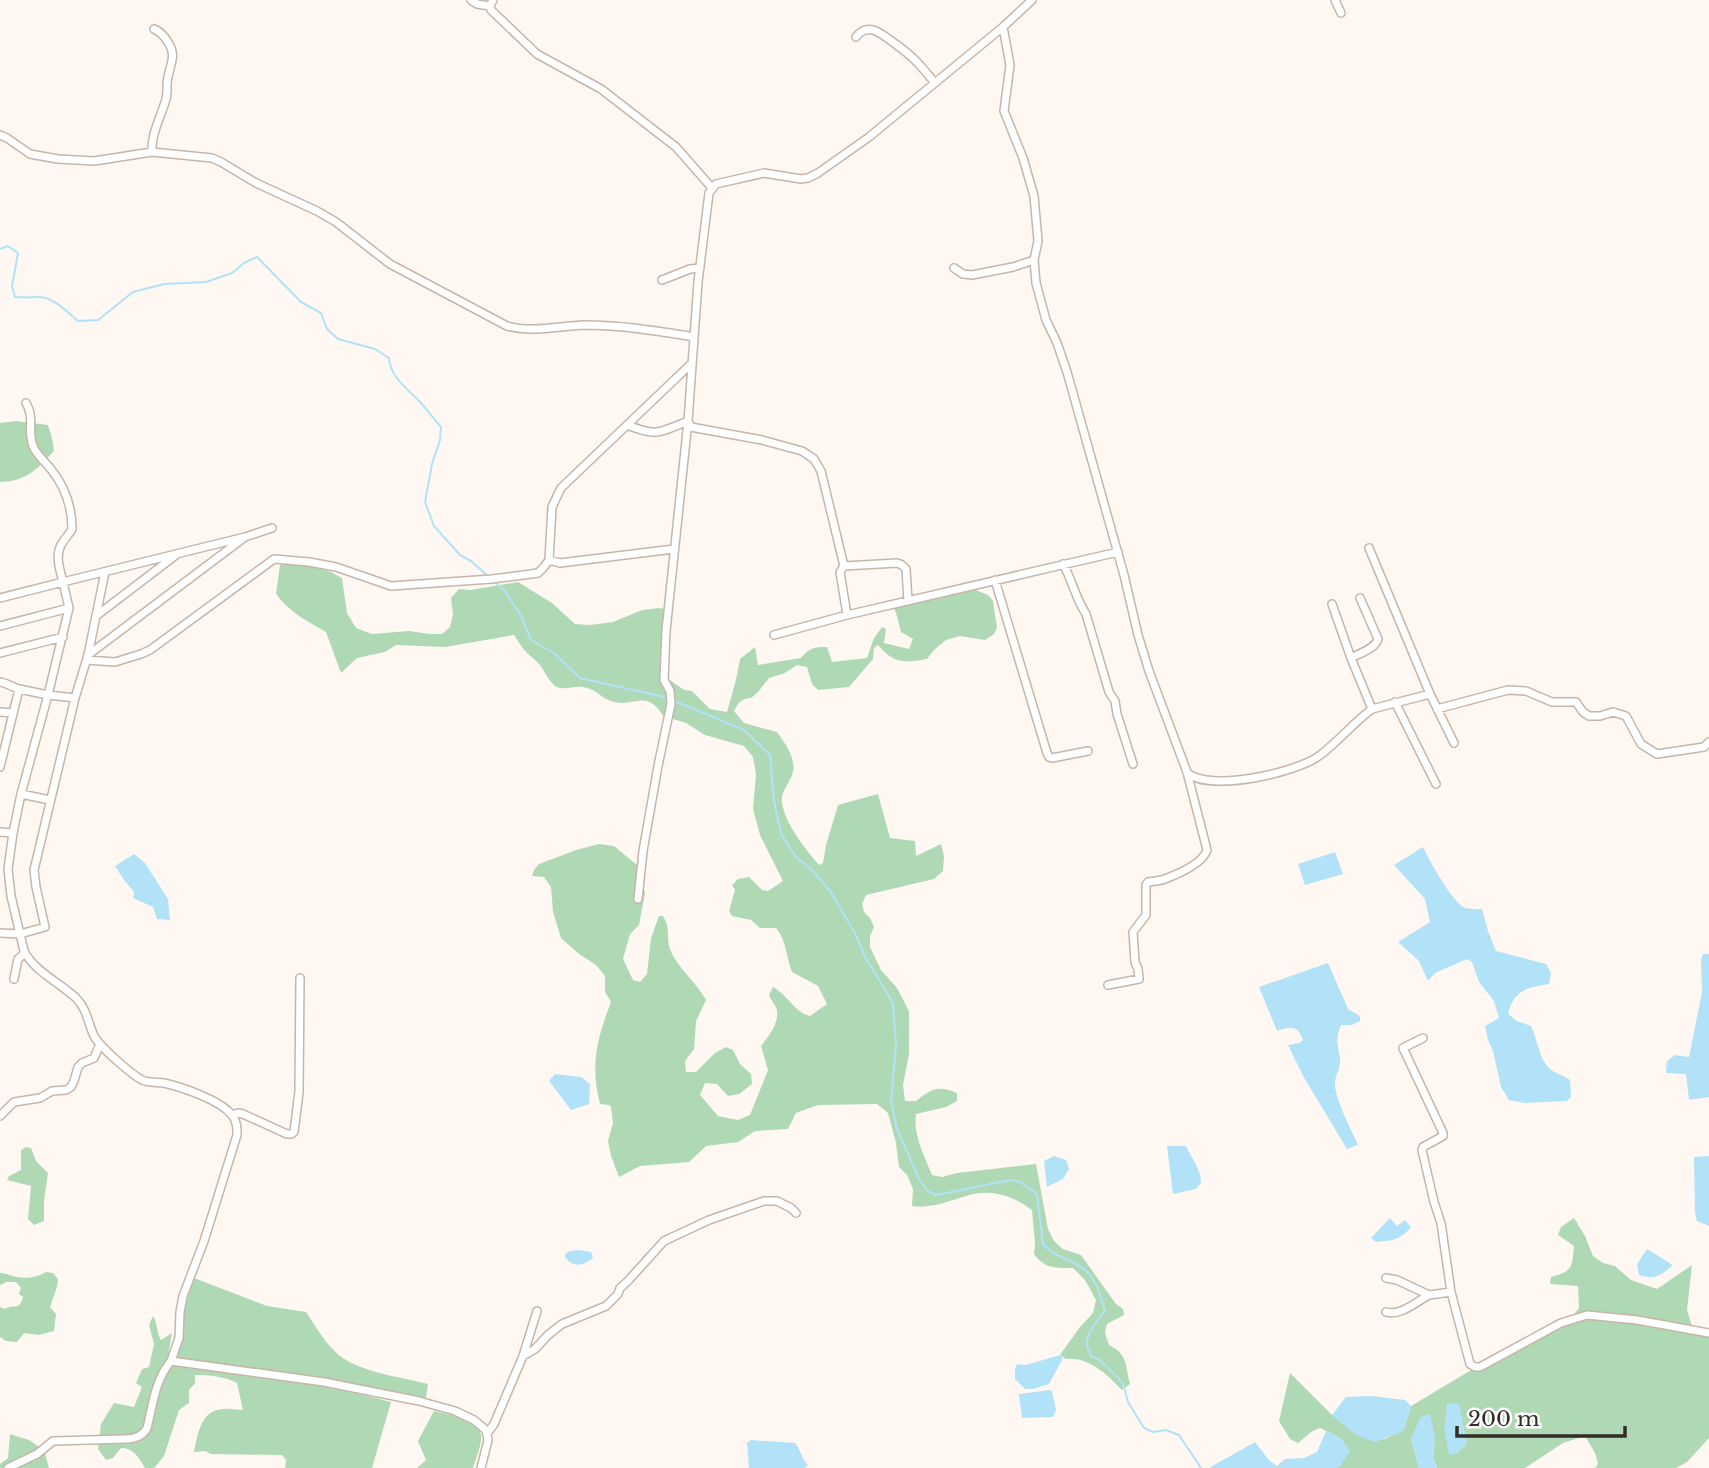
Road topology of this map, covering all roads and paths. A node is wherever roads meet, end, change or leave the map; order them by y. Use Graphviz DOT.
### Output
graph roads {
  1 [pos="471,0"];
  2 [pos="1032,0"];
  3 [pos="1335,0"];
  4 [pos="491,3"];
  5 [pos="1341,13"];
  6 [pos="1003,27"];
  7 [pos="154,29"];
  8 [pos="856,37"];
  9 [pos="935,83"];
  10 [pos="0,135"];
  11 [pos="152,152"];
  12 [pos="712,188"];
  13 [pos="1034,260"];
  14 [pos="700,268"];
  15 [pos="954,268"];
  16 [pos="662,280"];
  17 [pos="694,337"];
  18 [pos="692,363"];
  19 [pos="26,402"];
  20 [pos="688,421"];
  21 [pos="627,425"];
  22 [pos="272,527"];
  23 [pos="245,537"];
  24 [pos="1368,548"];
  25 [pos="674,549"];
  26 [pos="181,552"];
  27 [pos="1118,552"];
  28 [pos="550,560"];
  29 [pos="1063,564"];
  30 [pos="845,566"];
  31 [pos="105,572"];
  32 [pos="995,580"];
  33 [pos="63,582"];
  34 [pos="0,598"];
  35 [pos="1360,598"];
  36 [pos="908,601"];
  37 [pos="1332,604"];
  38 [pos="69,608"];
  39 [pos="846,615"];
  40 [pos="96,616"];
  41 [pos="0,626"];
  42 [pos="774,635"];
  43 [pos="63,637"];
  44 [pos="0,653"];
  45 [pos="87,658"];
  46 [pos="1351,658"];
  47 [pos="0,680"];
  48 [pos="19,689"];
  49 [pos="1430,694"];
  50 [pos="48,695"];
  51 [pos="75,698"];
  52 [pos="1395,702"];
  53 [pos="1373,709"];
  54 [pos="1437,709"];
  55 [pos="0,712"];
  56 [pos="13,713"];
  57 [pos="1709,742"];
  58 [pos="1454,743"];
  59 [pos="1088,751"];
  60 [pos="1133,764"];
  61 [pos="0,767"];
  62 [pos="1187,772"];
  63 [pos="1436,785"];
  64 [pos="22,794"];
  65 [pos="50,800"];
  66 [pos="0,832"];
  67 [pos="13,833"];
  68 [pos="638,899"];
  69 [pos="0,933"];
  70 [pos="20,934"];
  71 [pos="25,953"];
  72 [pos="300,978"];
  73 [pos="14,979"];
  74 [pos="1108,985"];
  75 [pos="1423,1038"];
  76 [pos="100,1044"];
  77 [pos="232,1115"];
  78 [pos="0,1116"];
  79 [pos="796,1213"];
  80 [pos="1386,1278"];
  81 [pos="1451,1292"];
  82 [pos="1429,1295"];
  83 [pos="537,1311"];
  84 [pos="1386,1312"];
  85 [pos="1709,1333"];
  86 [pos="523,1356"];
  87 [pos="171,1361"];
  88 [pos="487,1434"];
  89 [pos="8,1468"];
  90 [pos="481,1468"];
  1 -- 4 [label="street"];
  2 -- 6 [label="street"];
  3 -- 5 [label="street"];
  4 -- 12 [label="street"];
  6 -- 9 [label="street"];
  6 -- 13 [label="street"];
  7 -- 11 [label="street"];
  8 -- 9 [label="street"];
  9 -- 12 [label="street"];
  10 -- 11 [label="street"];
  11 -- 17 [label="street"];
  12 -- 14 [label="street"];
  13 -- 15 [label="street"];
  13 -- 27 [label="street"];
  14 -- 16 [label="street"];
  14 -- 17 [label="street"];
  17 -- 18 [label="street"];
  18 -- 20 [label="street"];
  18 -- 21 [label="street"];
  19 -- 33 [label="street"];
  20 -- 21 [label="street"];
  20 -- 25 [label="street"];
  20 -- 30 [label="street"];
  21 -- 28 [label="street"];
  22 -- 23 [label="street"];
  23 -- 26 [label="street"];
  23 -- 45 [label="street"];
  24 -- 49 [label="street"];
  25 -- 28 [label="street"];
  25 -- 68 [label="street"];
  26 -- 31 [label="street"];
  26 -- 40 [label="street"];
  27 -- 29 [label="street"];
  27 -- 62 [label="street"];
  28 -- 45 [label="street"];
  29 -- 32 [label="street"];
  29 -- 60 [label="street"];
  30 -- 36 [label="street"];
  30 -- 39 [label="street"];
  31 -- 33 [label="street"];
  31 -- 40 [label="street"];
  32 -- 36 [label="street"];
  32 -- 59 [label="street"];
  33 -- 34 [label="street"];
  33 -- 38 [label="street"];
  35 -- 46 [label="street"];
  36 -- 39 [label="street"];
  37 -- 46 [label="street"];
  38 -- 41 [label="street"];
  38 -- 43 [label="street"];
  39 -- 42 [label="street"];
  40 -- 45 [label="street"];
  43 -- 44 [label="street"];
  43 -- 50 [label="street"];
  45 -- 51 [label="street"];
  46 -- 53 [label="street"];
  47 -- 48 [label="street"];
  48 -- 50 [label="street"];
  48 -- 56 [label="street"];
  49 -- 52 [label="street"];
  49 -- 54 [label="street"];
  50 -- 51 [label="street"];
  50 -- 64 [label="street"];
  51 -- 65 [label="street"];
  52 -- 53 [label="street"];
  52 -- 63 [label="street"];
  53 -- 62 [label="street"];
  54 -- 57 [label="street"];
  54 -- 58 [label="street"];
  55 -- 56 [label="street"];
  56 -- 61 [label="street"];
  62 -- 74 [label="street"];
  64 -- 65 [label="street"];
  64 -- 67 [label="street"];
  65 -- 70 [label="street"];
  66 -- 67 [label="street"];
  67 -- 70 [label="street"];
  69 -- 70 [label="street"];
  70 -- 71 [label="street"];
  71 -- 73 [label="street"];
  71 -- 76 [label="street"];
  72 -- 77 [label="street"];
  75 -- 81 [label="street"];
  76 -- 77 [label="street"];
  76 -- 78 [label="street"];
  77 -- 87 [label="street"];
  79 -- 86 [label="street"];
  80 -- 82 [label="street"];
  81 -- 82 [label="street"];
  81 -- 85 [label="street"];
  82 -- 84 [label="street"];
  83 -- 86 [label="street"];
  86 -- 88 [label="street"];
  87 -- 88 [label="street"];
  87 -- 89 [label="street"];
  88 -- 90 [label="street"];
}
